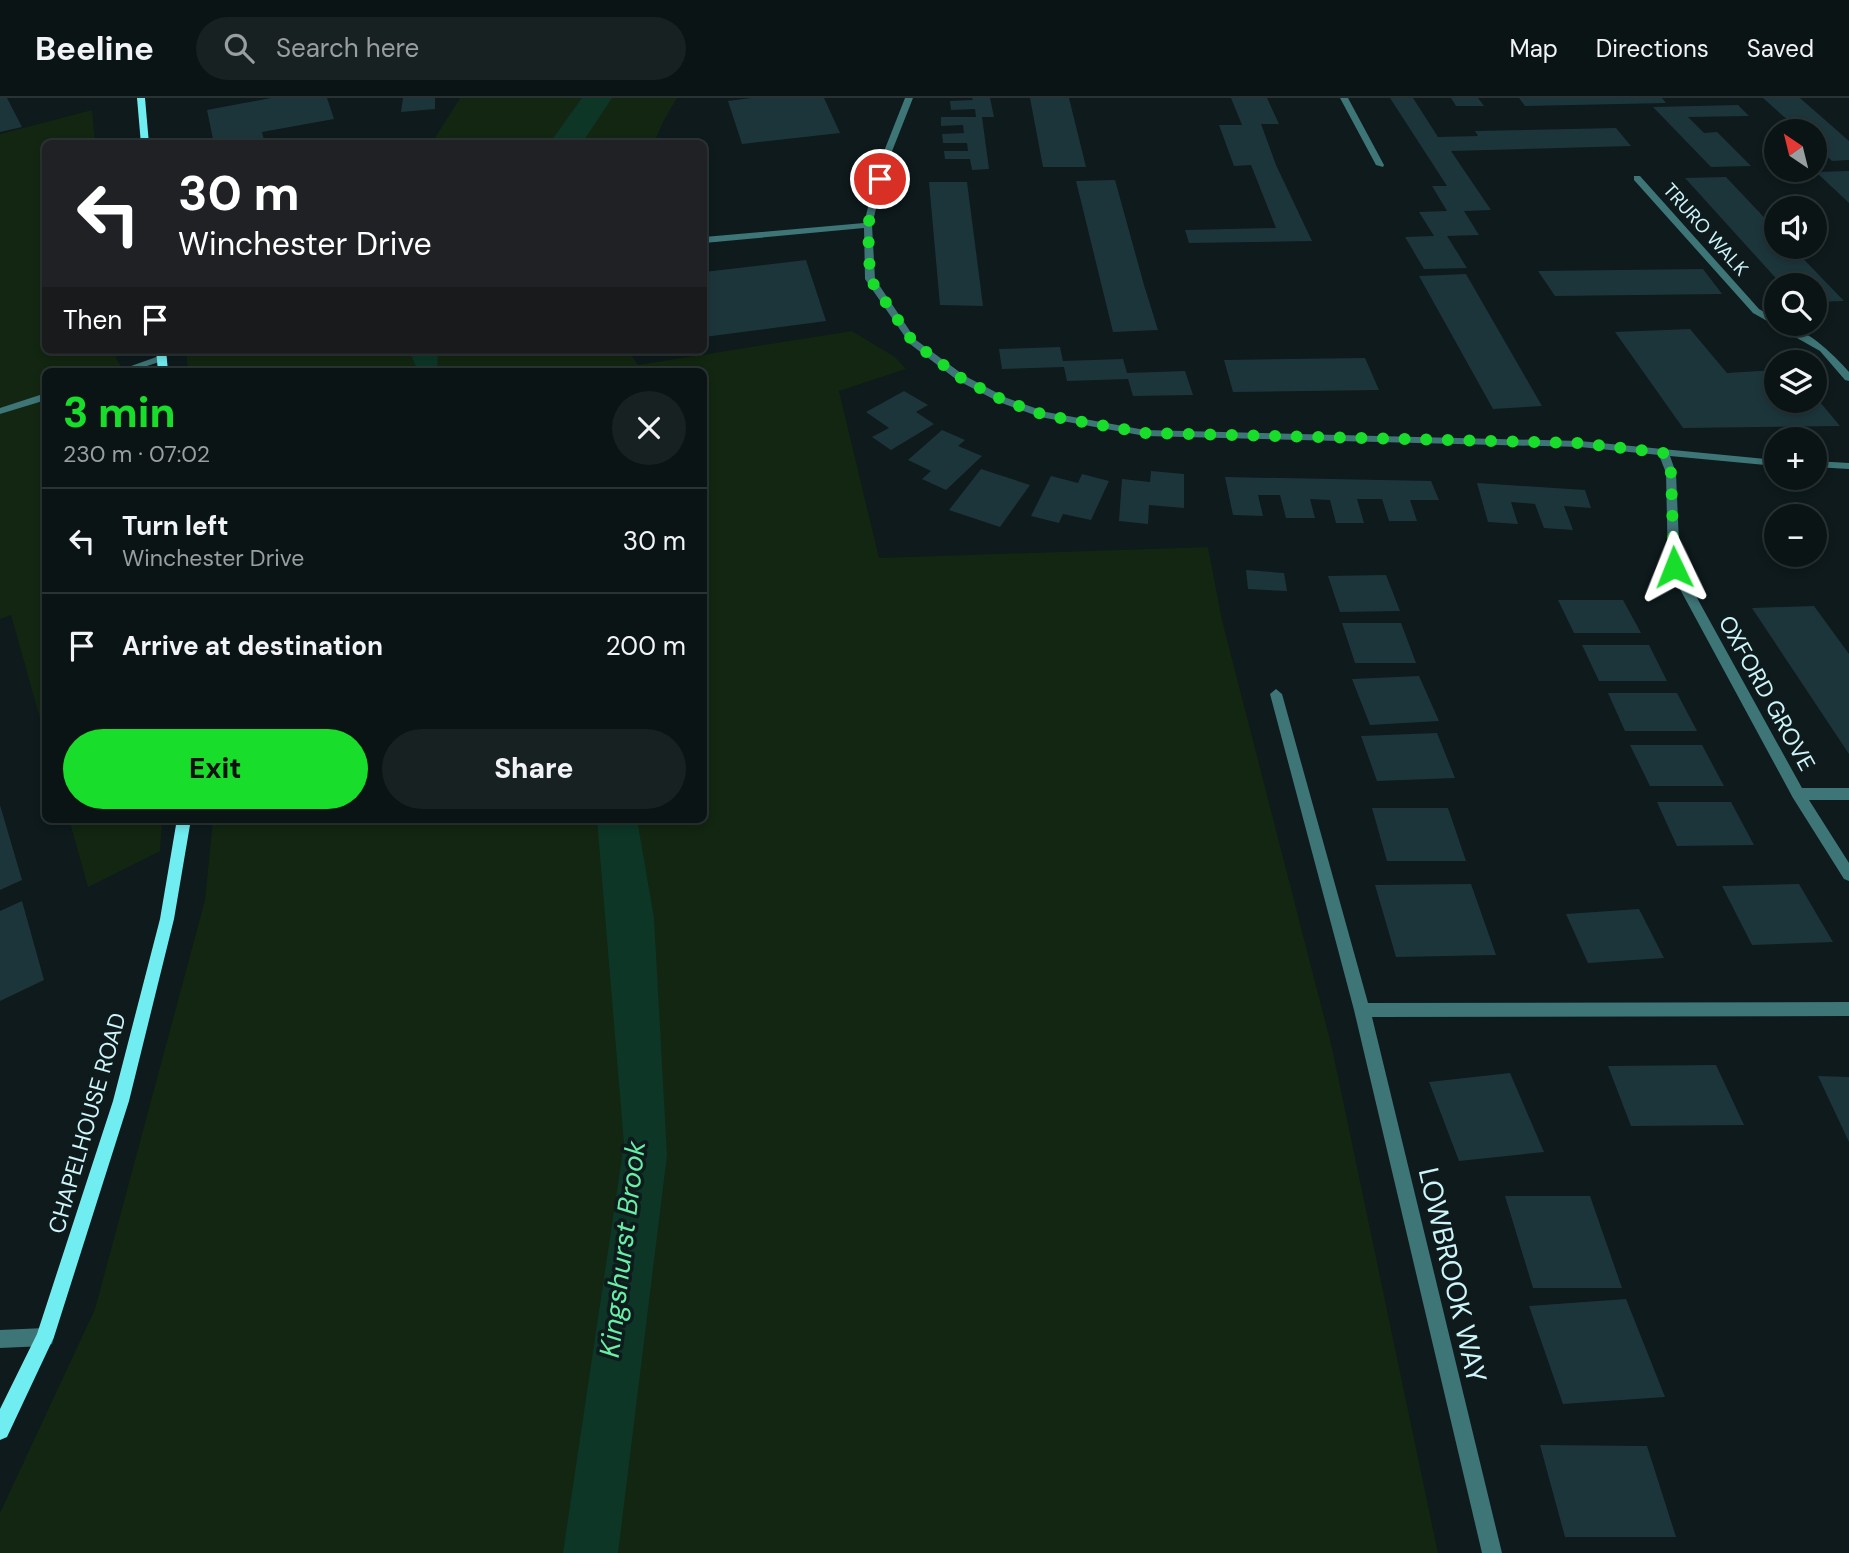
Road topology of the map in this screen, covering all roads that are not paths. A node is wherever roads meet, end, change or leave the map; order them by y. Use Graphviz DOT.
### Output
graph roads {
  1 [pos="141,98"];
  2 [pos="909,98"];
  3 [pos="1344,98"];
  4 [pos="145,140"];
  5 [pos="1380,165"];
  6 [pos="1637,178"];
  7 [pos="868,225"];
  8 [pos="707,240"];
  9 [pos="162,354"];
  10 [pos="129,368"];
  11 [pos="1849,378"];
  12 [pos="42,397"];
  13 [pos="0,411"];
  14 [pos="1664,453"];
  15 [pos="1764,462"];
  16 [pos="1827,465"];
  17 [pos="1849,466"];
  18 [pos="1276,694"];
  19 [pos="1798,794"];
  20 [pos="1849,794"];
  21 [pos="183,823"];
  22 [pos="1849,875"];
  23 [pos="1849,1009"];
  24 [pos="1362,1010"];
  25 [pos="45,1337"];
  26 [pos="0,1339"];
  27 [pos="0,1430"];
  28 [pos="1492,1553"];
  1 -- 4 [label="street"];
  2 -- 7 [label="street"];
  3 -- 5 [label="street"];
  6 -- 11 [label="street, TRURO WALK"];
  7 -- 8 [label="street"];
  7 -- 14 [label="street"];
  9 -- 10 [label="street"];
  12 -- 13 [label="street"];
  14 -- 15 [label="street"];
  14 -- 19 [label="street, OXFORD GROVE"];
  16 -- 17 [label="street"];
  18 -- 24 [label="street, LOWBROOK WAY"];
  19 -- 20 [label="street, OXFORD GROVE"];
  19 -- 22 [label="street, OXFORD GROVE"];
  21 -- 25 [label="street, CHAPELHOUSE ROAD"];
  23 -- 24 [label="street"];
  24 -- 28 [label="street, LOWBROOK WAY"];
  25 -- 26 [label="street"];
  25 -- 27 [label="street, CHAPELHOUSE ROAD"];
}
